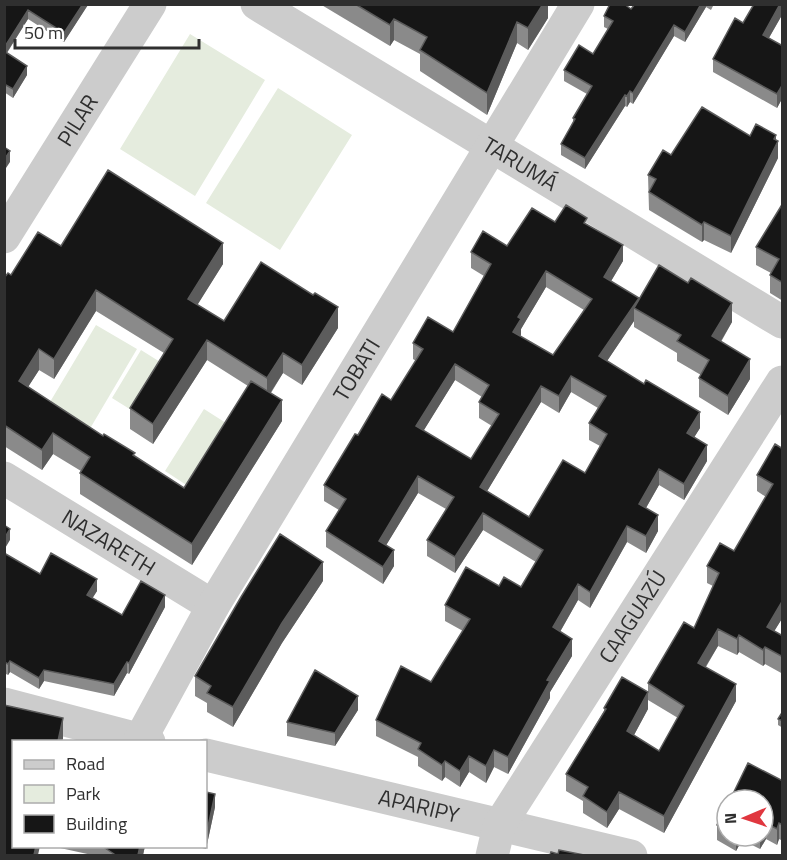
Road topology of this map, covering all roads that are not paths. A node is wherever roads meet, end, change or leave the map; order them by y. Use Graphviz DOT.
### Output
graph roads {
  1 [pos="150,4"];
  2 [pos="257,4"];
  3 [pos="578,4"];
  4 [pos="491,146"];
  5 [pos="4,237"];
  6 [pos="783,322"];
  7 [pos="783,382"];
  8 [pos="4,478"];
  9 [pos="213,606"];
  10 [pos="4,704"];
  11 [pos="145,740"];
  12 [pos="207,755"];
  13 [pos="496,841"];
  14 [pos="631,855"];
  1 -- 5 [label="street, PILAR"];
  2 -- 4 [label="street, TARUMÁ"];
  3 -- 4 [label="street, TOBATI"];
  4 -- 6 [label="street, TARUMÁ"];
  4 -- 9 [label="street, TOBATI"];
  7 -- 13 [label="street, CAAGUAZÚ"];
  8 -- 9 [label="street, NAZARETH"];
  9 -- 11 [label="street, TOBATI"];
  10 -- 11 [label="street"];
  12 -- 13 [label="street, APARIPY"];
  13 -- 14 [label="street, APARIPY"];
}
